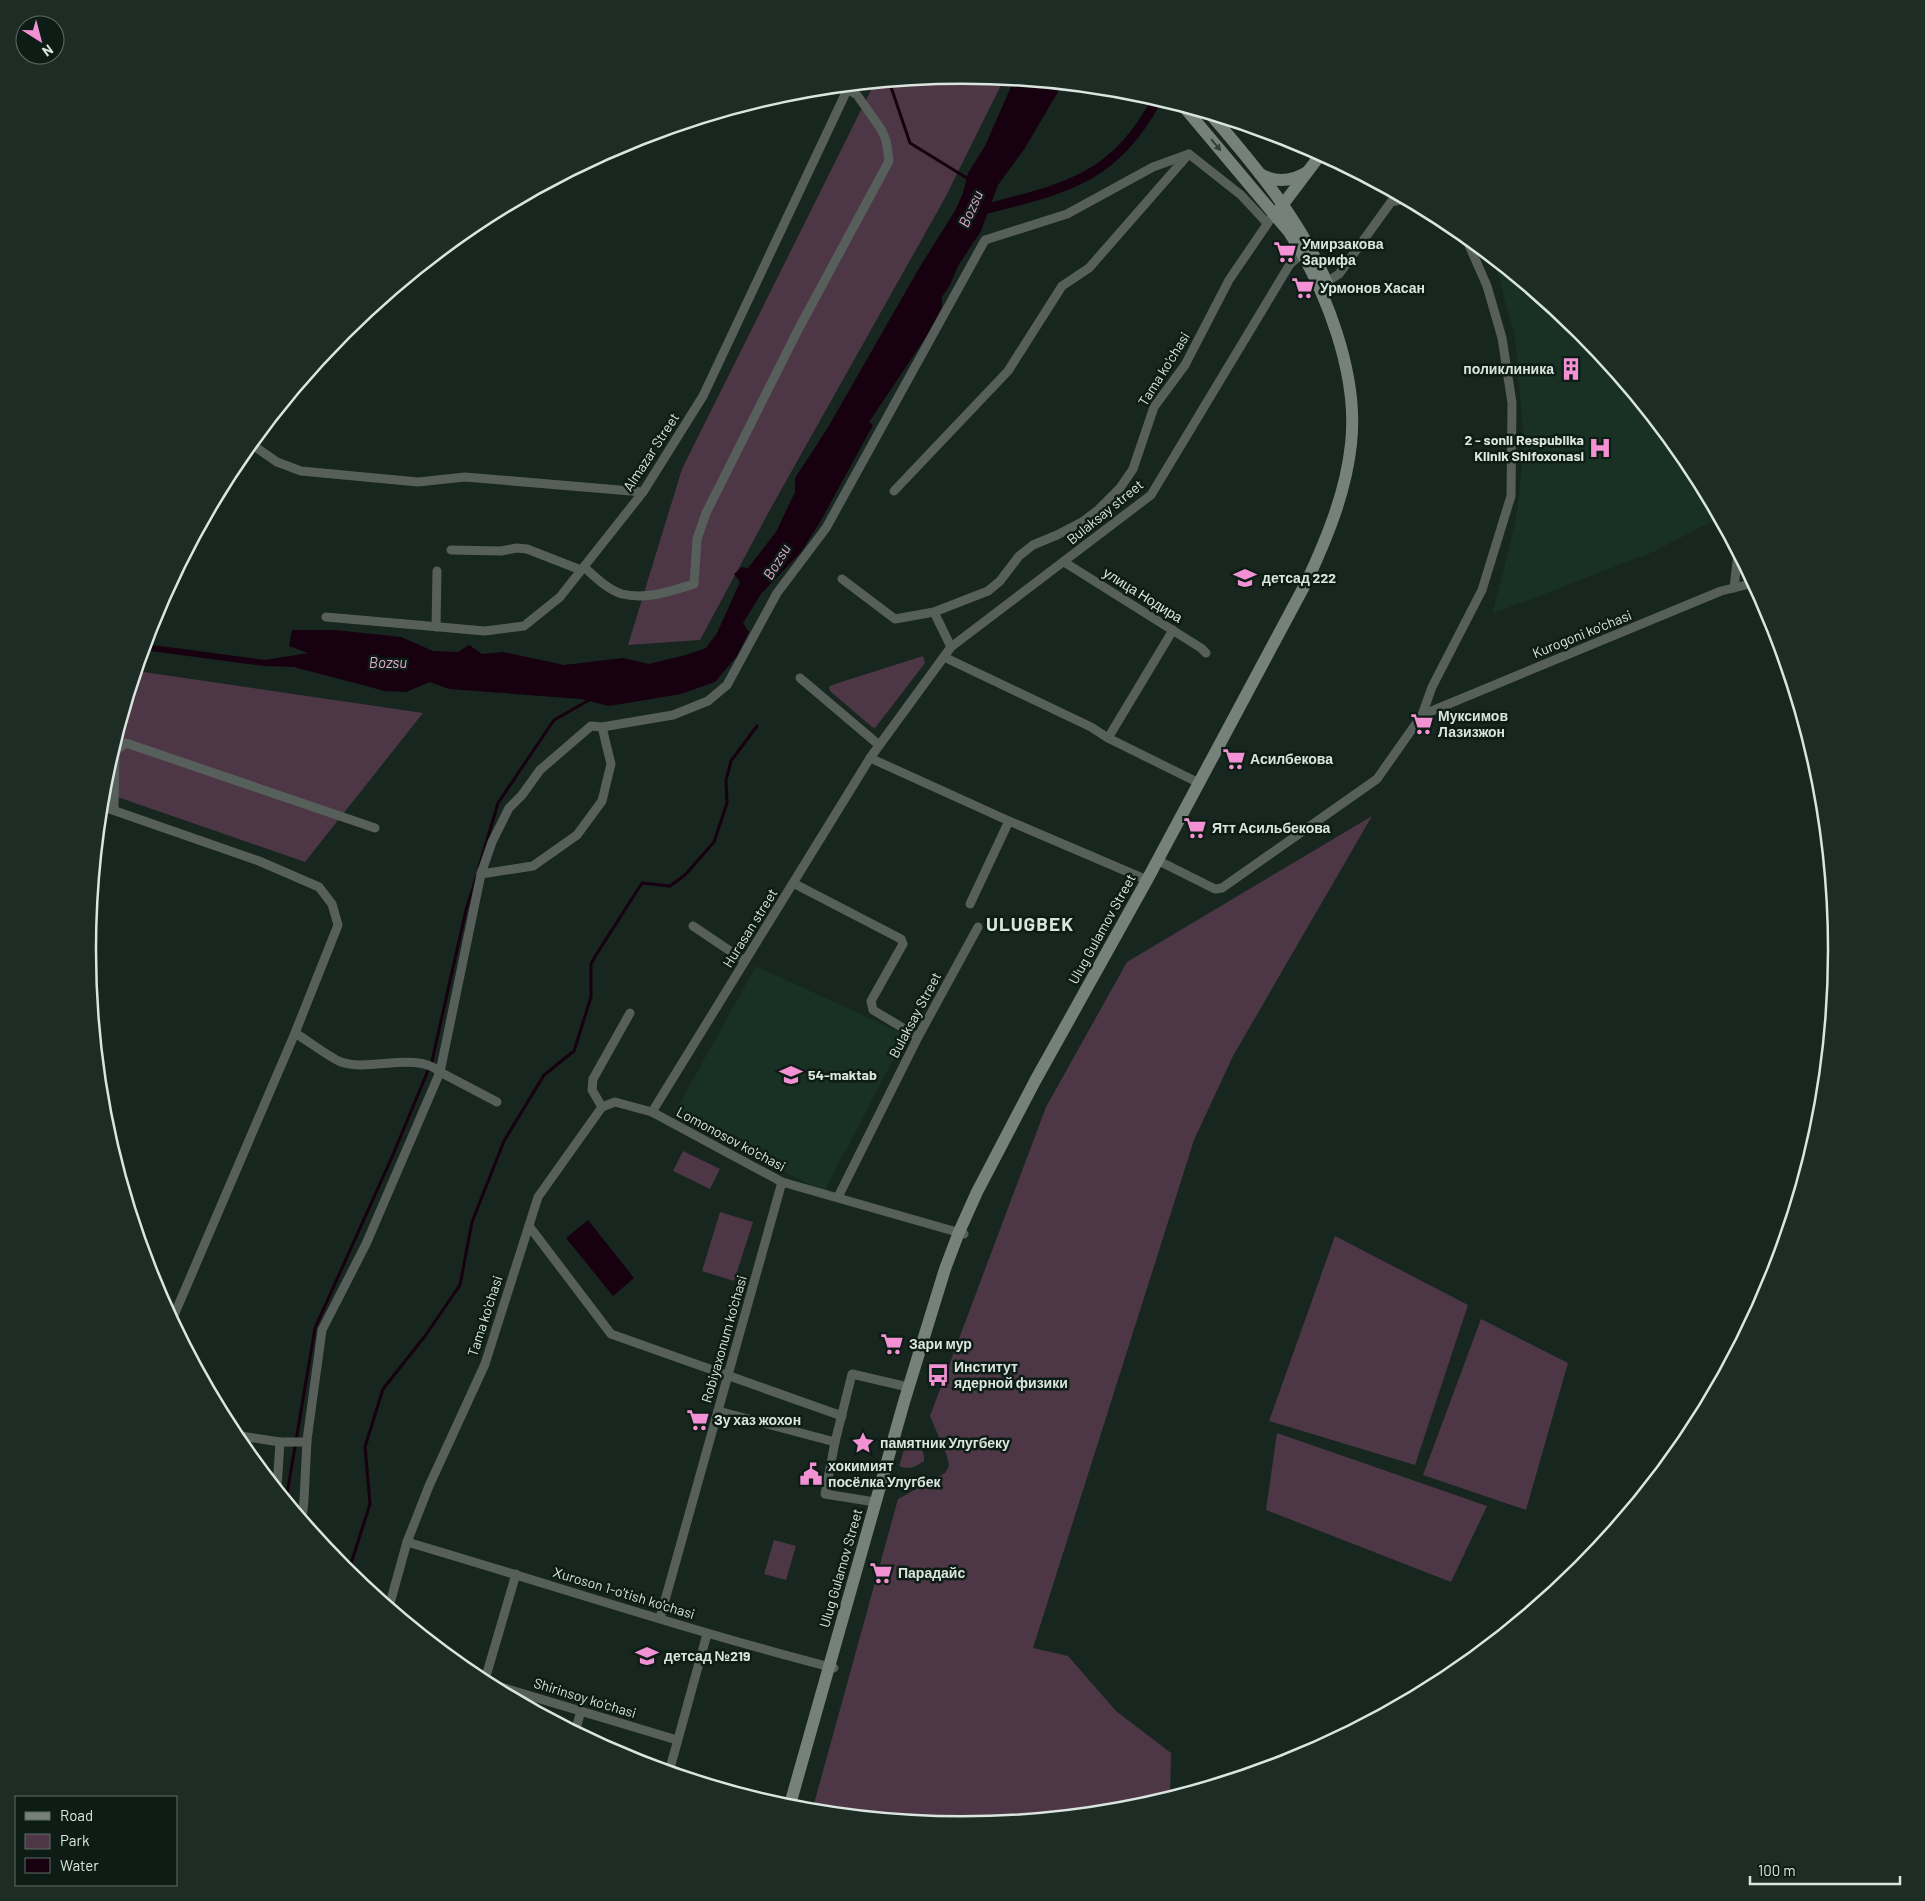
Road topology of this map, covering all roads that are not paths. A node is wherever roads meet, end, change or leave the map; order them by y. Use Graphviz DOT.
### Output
graph roads {
  1 [pos="846,91"];
  2 [pos="852,91"];
  3 [pos="1190,114"];
  4 [pos="1218,123"];
  5 [pos="1221,124"];
  6 [pos="1225,131"];
  7 [pos="1188,154"];
  8 [pos="1317,160"];
  9 [pos="1309,171"];
  10 [pos="1260,174"];
  11 [pos="1397,201"];
  12 [pos="1275,214"];
  13 [pos="1306,250"];
  14 [pos="1472,250"];
  15 [pos="1322,284"];
  16 [pos="257,448"];
  17 [pos="894,491"];
  18 [pos="643,492"];
  19 [pos="451,550"];
  20 [pos="1737,561"];
  21 [pos="1064,562"];
  22 [pos="583,568"];
  23 [pos="436,571"];
  24 [pos="842,578"];
  25 [pos="1748,585"];
  26 [pos="1734,588"];
  27 [pos="934,612"];
  28 [pos="326,616"];
  29 [pos="436,627"];
  30 [pos="1173,630"];
  31 [pos="951,647"];
  32 [pos="1206,653"];
  33 [pos="944,657"];
  34 [pos="800,678"];
  35 [pos="1422,715"];
  36 [pos="602,728"];
  37 [pos="1108,738"];
  38 [pos="879,745"];
  39 [pos="120,748"];
  40 [pos="870,758"];
  41 [pos="113,775"];
  42 [pos="1200,782"];
  43 [pos="108,808"];
  44 [pos="114,810"];
  45 [pos="1009,821"];
  46 [pos="375,828"];
  47 [pos="1163,863"];
  48 [pos="481,874"];
  49 [pos="1147,880"];
  50 [pos="793,883"];
  51 [pos="970,904"];
  52 [pos="693,926"];
  53 [pos="978,927"];
  54 [pos="745,962"];
  55 [pos="630,1013"];
  56 [pos="296,1033"];
  57 [pos="918,1037"];
  58 [pos="437,1070"];
  59 [pos="497,1102"];
  60 [pos="602,1107"];
  61 [pos="652,1112"];
  62 [pos="782,1182"];
  63 [pos="838,1197"];
  64 [pos="529,1226"];
  65 [pos="962,1233"];
  66 [pos="175,1312"];
  67 [pos="728,1377"];
  68 [pos="908,1387"];
  69 [pos="718,1411"];
  70 [pos="842,1416"];
  71 [pos="245,1437"];
  72 [pos="284,1442"];
  73 [pos="307,1442"];
  74 [pos="835,1442"];
  75 [pos="278,1482"];
  76 [pos="875,1502"];
  77 [pos="303,1512"];
  78 [pos="407,1542"];
  79 [pos="516,1574"];
  80 [pos="391,1602"];
  81 [pos="660,1618"];
  82 [pos="707,1634"];
  83 [pos="832,1667"];
  84 [pos="486,1674"];
  85 [pos="512,1690"];
  86 [pos="581,1711"];
  87 [pos="577,1727"];
  88 [pos="678,1740"];
  89 [pos="671,1766"];
  90 [pos="791,1801"];
  91 [pos="797,1802"];
  1 -- 18 [label="street, Almazar Street"];
  2 -- 22 [label="street"];
  3 -- 12 [label="main road, Ulug Gulamov Street, one-way"];
  4 -- 6 [label="main road, Ulug Gulamov Street"];
  5 -- 6 [label="street"];
  6 -- 10 [label="main road, Ulug Gulamov Street"];
  7 -- 12 [label="street"];
  7 -- 17 [label="street"];
  7 -- 36 [label="street"];
  8 -- 9 [label="main road"];
  9 -- 10 [label="main road"];
  9 -- 12 [label="main road"];
  10 -- 12 [label="main road, Ulug Gulamov Street"];
  11 -- 15 [label="street"];
  12 -- 13 [label="main road, Ulug Gulamov Street"];
  12 -- 27 [label="street, Tama ko'chasi"];
  13 -- 15 [label="main road, Ulug Gulamov Street"];
  13 -- 21 [label="street, Bulaksay street"];
  14 -- 35 [label="street"];
  15 -- 42 [label="main road, Ulug Gulamov Street"];
  15 -- 47 [label="main road, Ulug Gulamov Street"];
  16 -- 18 [label="street"];
  18 -- 22 [label="street, Almazar Street"];
  19 -- 22 [label="street"];
  20 -- 26 [label="street"];
  21 -- 30 [label="street, улица Нодира"];
  21 -- 31 [label="street, Bulaksay street"];
  22 -- 29 [label="street, Almazar Street"];
  23 -- 29 [label="street"];
  24 -- 27 [label="street, Tama ko'chasi"];
  25 -- 26 [label="street, Kurogoni ko'chasi"];
  26 -- 35 [label="street, Kurogoni ko'chasi"];
  27 -- 31 [label="street"];
  28 -- 29 [label="street, Almazar Street"];
  30 -- 32 [label="street, улица Нодира"];
  30 -- 37 [label="street"];
  31 -- 33 [label="street, Bulaksay street"];
  33 -- 37 [label="street"];
  33 -- 38 [label="street, Bulaksay street"];
  34 -- 38 [label="street"];
  35 -- 47 [label="street"];
  36 -- 48 [label="street"];
  36 -- 48 [label="street"];
  37 -- 42 [label="street"];
  38 -- 40 [label="street, Bulaksay street"];
  39 -- 46 [label="street"];
  40 -- 45 [label="street"];
  40 -- 50 [label="street, Hurasan street"];
  41 -- 44 [label="street"];
  42 -- 49 [label="main road, Ulug Gulamov Street"];
  43 -- 44 [label="street"];
  44 -- 56 [label="street"];
  45 -- 49 [label="street"];
  45 -- 51 [label="street"];
  47 -- 65 [label="main road, Ulug Gulamov Street"];
  48 -- 58 [label="street"];
  49 -- 65 [label="main road, Ulug Gulamov Street"];
  50 -- 54 [label="street, Hurasan street"];
  50 -- 57 [label="street"];
  52 -- 54 [label="street"];
  53 -- 57 [label="street, Bulaksay Street"];
  54 -- 61 [label="street, Hurasan street"];
  55 -- 60 [label="street"];
  56 -- 58 [label="street"];
  56 -- 66 [label="street"];
  57 -- 63 [label="street, Bulaksay Street"];
  58 -- 59 [label="street"];
  58 -- 73 [label="street"];
  60 -- 61 [label="street, Lomonosov ko'chasi"];
  60 -- 64 [label="street, Tama ko'chasi"];
  61 -- 62 [label="street, Lomonosov ko'chasi"];
  62 -- 63 [label="street, Lomonosov ko'chasi"];
  62 -- 67 [label="street, Robiyaxonum ko'chasi"];
  63 -- 65 [label="street, Lomonosov ko'chasi"];
  64 -- 67 [label="street"];
  64 -- 78 [label="street, Tama ko'chasi"];
  65 -- 68 [label="main road, Ulug Gulamov Street"];
  65 -- 83 [label="main road, Ulug Gulamov Street"];
  67 -- 69 [label="street, Robiyaxonum ko'chasi"];
  67 -- 70 [label="street"];
  68 -- 70 [label="street"];
  68 -- 76 [label="main road, Ulug Gulamov Street"];
  69 -- 74 [label="street"];
  69 -- 81 [label="street, Robiyaxonum ko'chasi"];
  70 -- 74 [label="street"];
  71 -- 72 [label="street"];
  72 -- 73 [label="street, bridge"];
  72 -- 75 [label="street"];
  73 -- 77 [label="street"];
  74 -- 76 [label="street"];
  76 -- 83 [label="main road, Ulug Gulamov Street"];
  78 -- 79 [label="street, Хuroson 1-o'tish ko'chasi"];
  78 -- 80 [label="street, Tama ko'chasi"];
  79 -- 81 [label="street, Хuroson 1-o'tish ko'chasi"];
  79 -- 84 [label="street, Shirinsoy ko'chasi"];
  81 -- 82 [label="street, Хuroson 1-o'tish ko'chasi"];
  82 -- 83 [label="street, Хuroson 1-o'tish ko'chasi"];
  82 -- 88 [label="street"];
  83 -- 90 [label="main road, Ulug Gulamov Street"];
  83 -- 91 [label="main road, Ulug Gulamov Street"];
  85 -- 86 [label="street, Shirinsoy ko'chasi"];
  86 -- 87 [label="street"];
  86 -- 88 [label="street, Shirinsoy ko'chasi"];
  88 -- 89 [label="street"];
}
